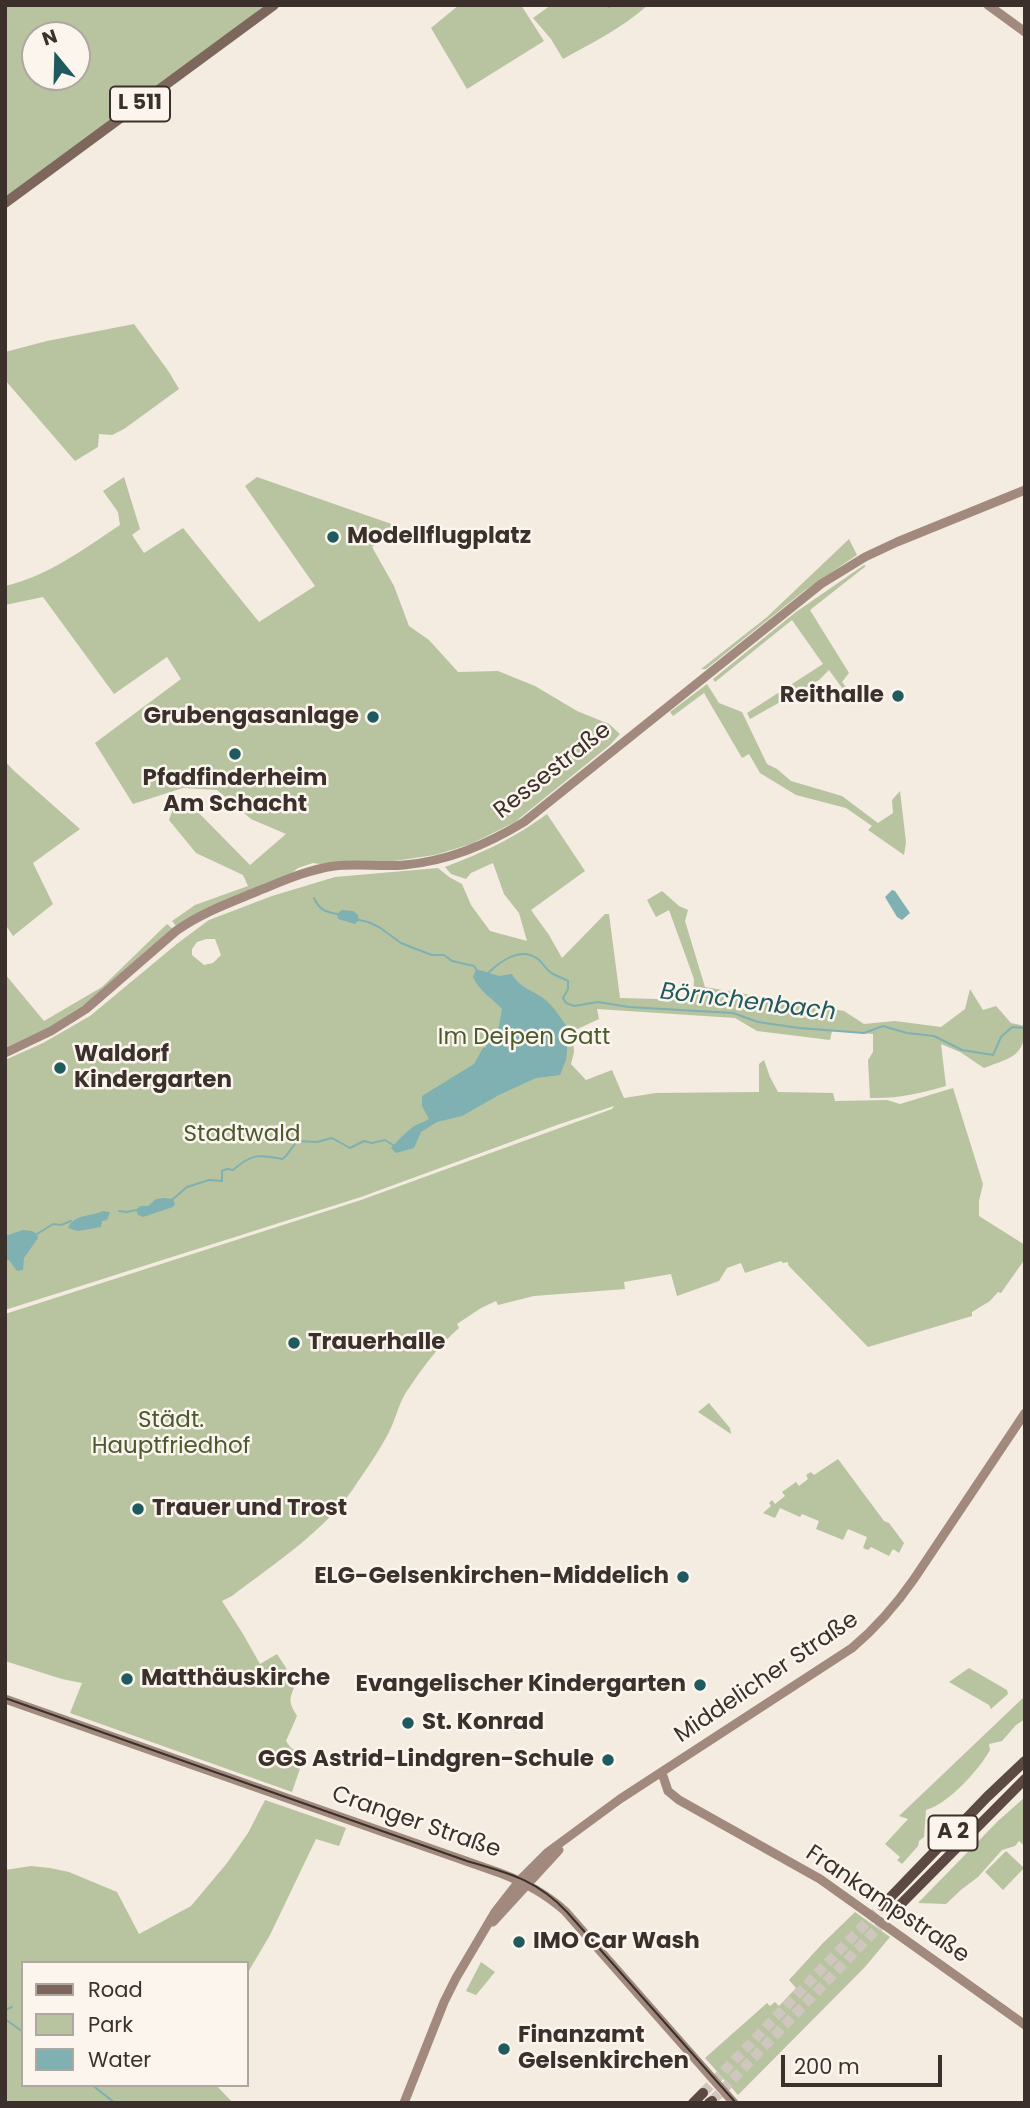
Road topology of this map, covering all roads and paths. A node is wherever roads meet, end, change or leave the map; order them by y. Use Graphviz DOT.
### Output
graph roads {
  1 [pos="274,5"];
  2 [pos="988,5"];
  3 [pos="1025,32"];
  4 [pos="5,203"];
  5 [pos="1025,490"];
  6 [pos="5,1052"];
  7 [pos="1025,1413"];
  8 [pos="5,1699"];
  9 [pos="1025,1761"];
  10 [pos="662,1773"];
  11 [pos="1025,1779"];
  12 [pos="524,1882"];
  13 [pos="1025,2025"];
  14 [pos="708,2099"];
  15 [pos="404,2103"];
  16 [pos="693,2103"];
  17 [pos="734,2103"];
  1 -- 4 [label="main road, L 511"];
  2 -- 3 [label="main road"];
  5 -- 6 [label="main road, Ressestraße"];
  7 -- 10 [label="main road, Middelicher Straße"];
  8 -- 12 [label="main road, Cranger Straße"];
  9 -- 11 [label="highway, A 2"];
  10 -- 12 [label="main road, Middelicher Straße"];
  10 -- 13 [label="main road, Frankampstraße"];
  12 -- 15 [label="main road, Middelicher Straße"];
  12 -- 17 [label="main road, Cranger Straße"];
  14 -- 16 [label="highway"];
}
